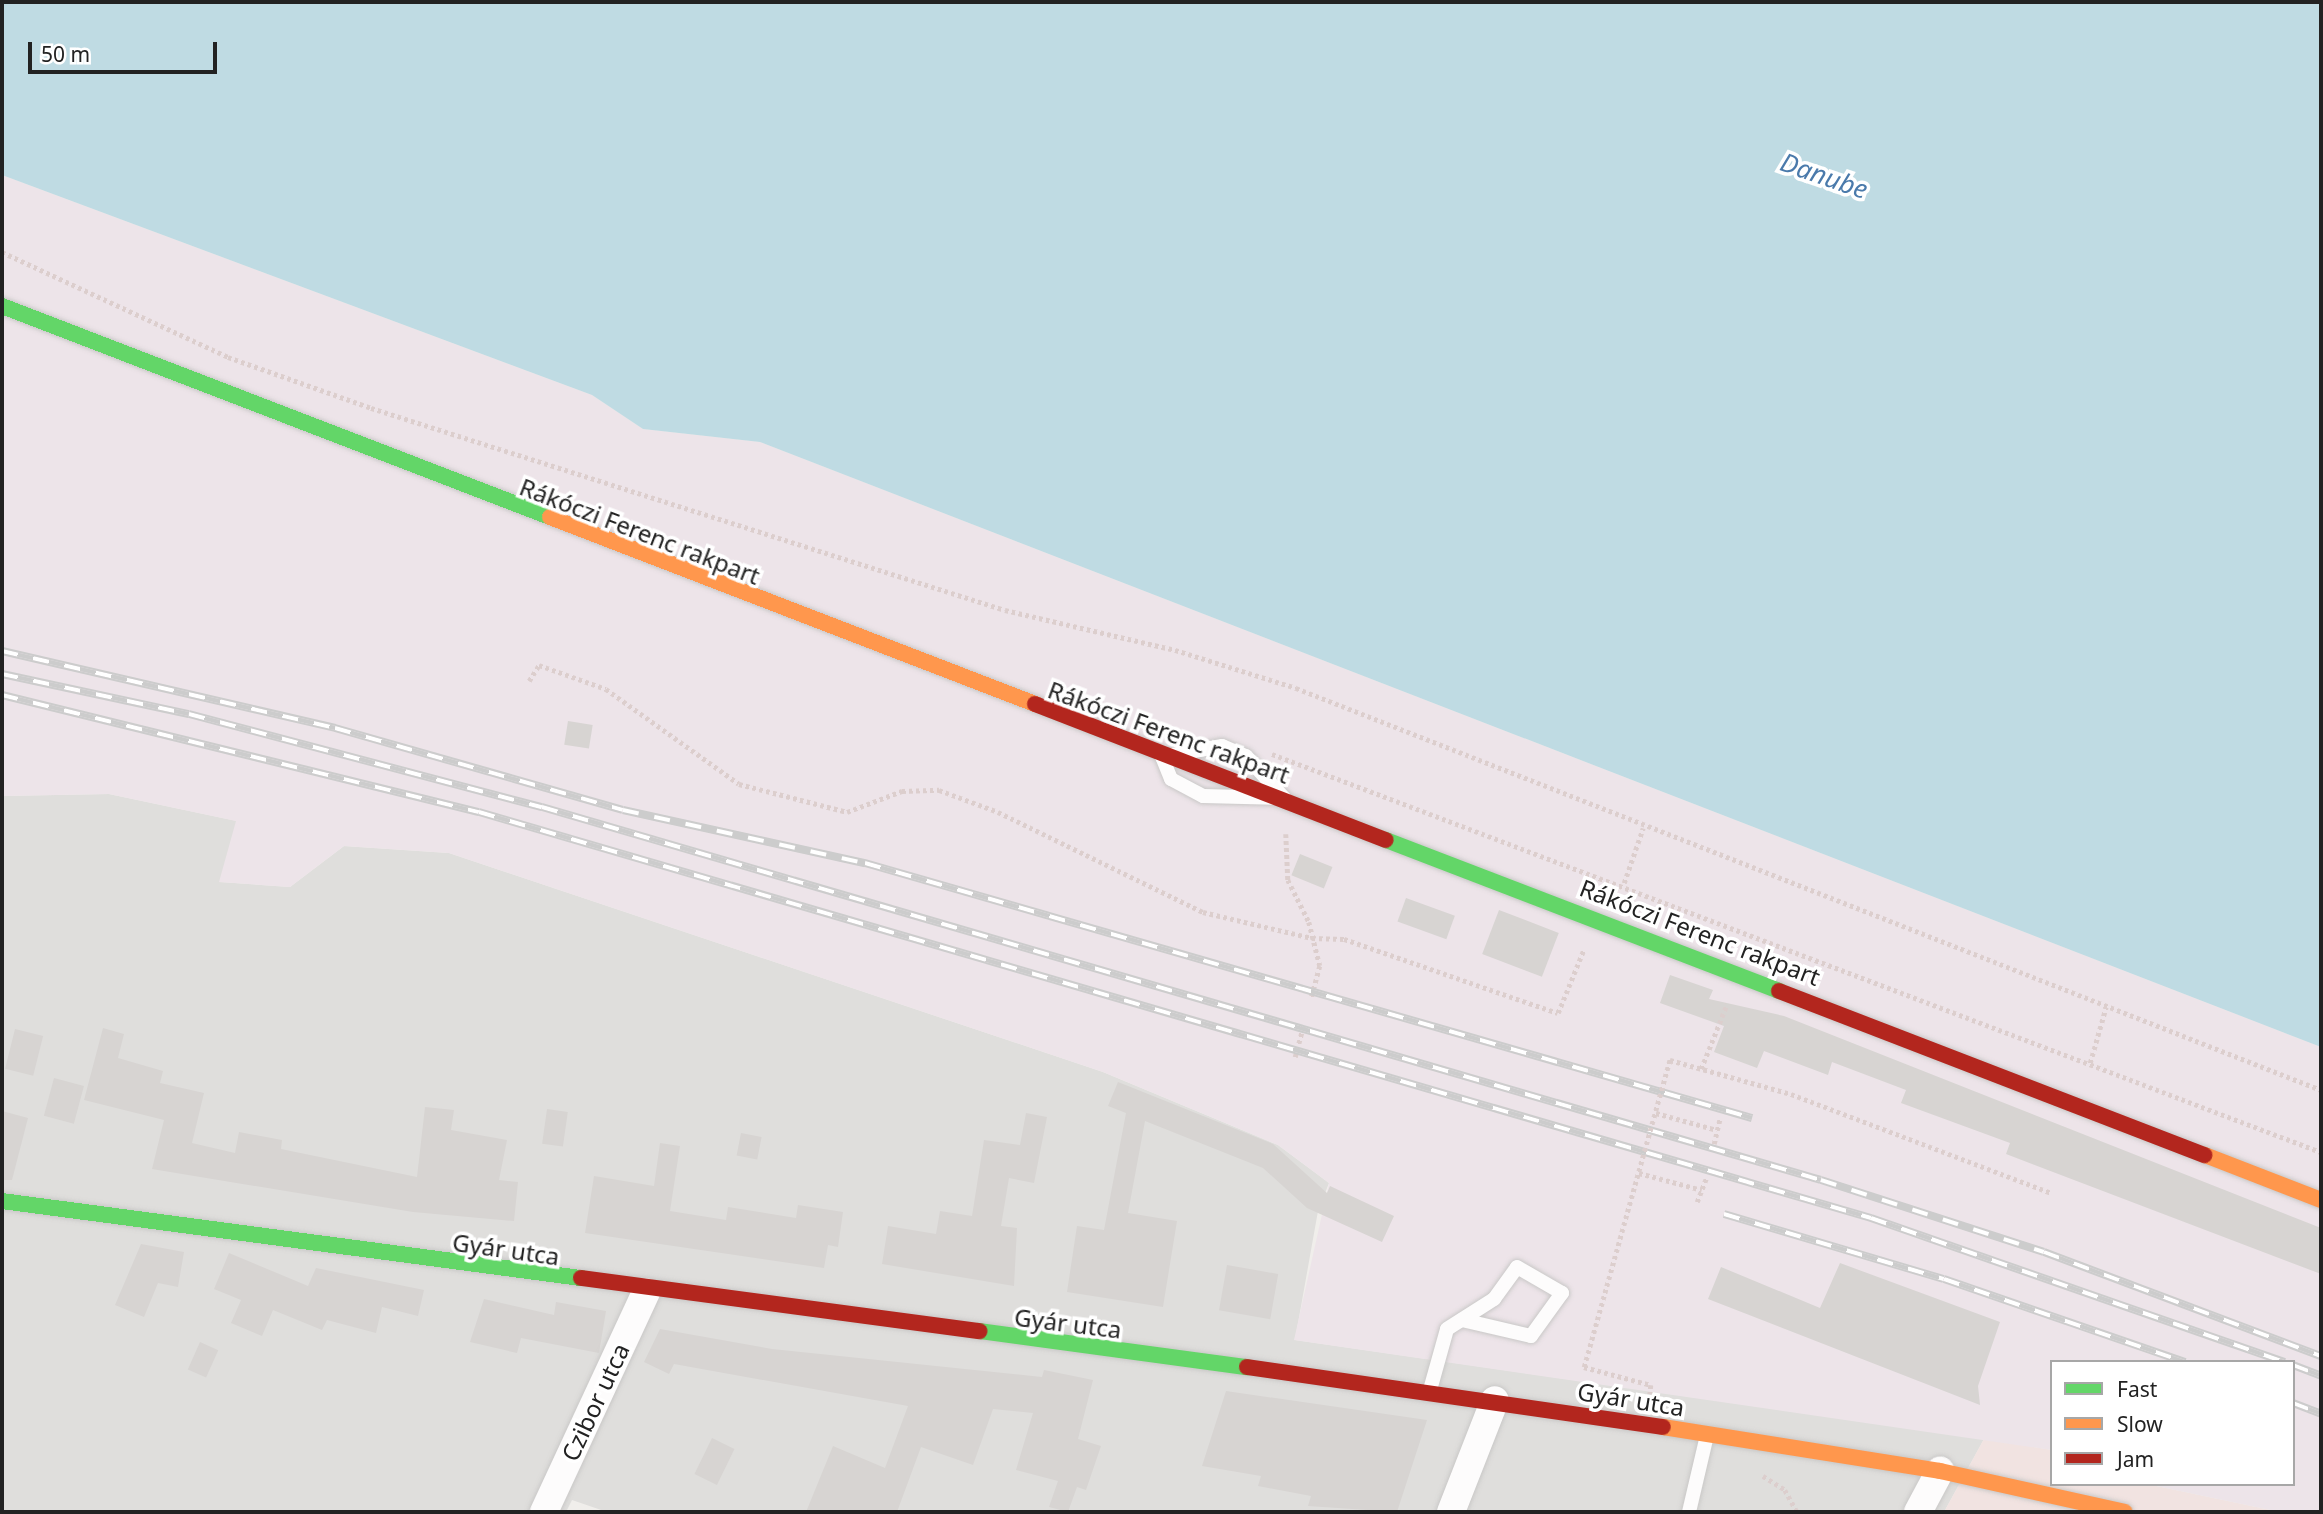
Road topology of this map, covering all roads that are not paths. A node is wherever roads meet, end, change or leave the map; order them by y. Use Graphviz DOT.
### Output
graph roads {
  1 [pos="2,306"];
  2 [pos="1161,757"];
  3 [pos="1284,798"];
  4 [pos="2321,1200"];
  5 [pos="2,1201"];
  6 [pos="646,1292"];
  7 [pos="1462,1320"];
  8 [pos="1430,1392"];
  9 [pos="1495,1401"];
  10 [pos="1707,1434"];
  11 [pos="1940,1471"];
  12 [pos="544,1512"];
  13 [pos="1451,1512"];
  14 [pos="1689,1512"];
  15 [pos="1918,1512"];
  16 [pos="2125,1512"];
  1 -- 2 [label="street, Rákóczi Ferenc rakpart"];
  2 -- 3 [label="street, Rákóczi Ferenc rakpart"];
  2 -- 3 [label="lane"];
  2 -- 3 [label="lane"];
  3 -- 4 [label="street, Rákóczi Ferenc rakpart"];
  5 -- 6 [label="street, Gyár utca"];
  6 -- 8 [label="street, Gyár utca"];
  6 -- 12 [label="street, Czibor utca"];
  7 -- 7 [label="lane"];
  7 -- 8 [label="lane"];
  8 -- 9 [label="street, Gyár utca"];
  9 -- 10 [label="street, Gyár utca"];
  9 -- 13 [label="street"];
  10 -- 11 [label="street, Gyár utca"];
  10 -- 14 [label="lane"];
  11 -- 15 [label="street"];
  11 -- 16 [label="street, Gyár utca"];
}
